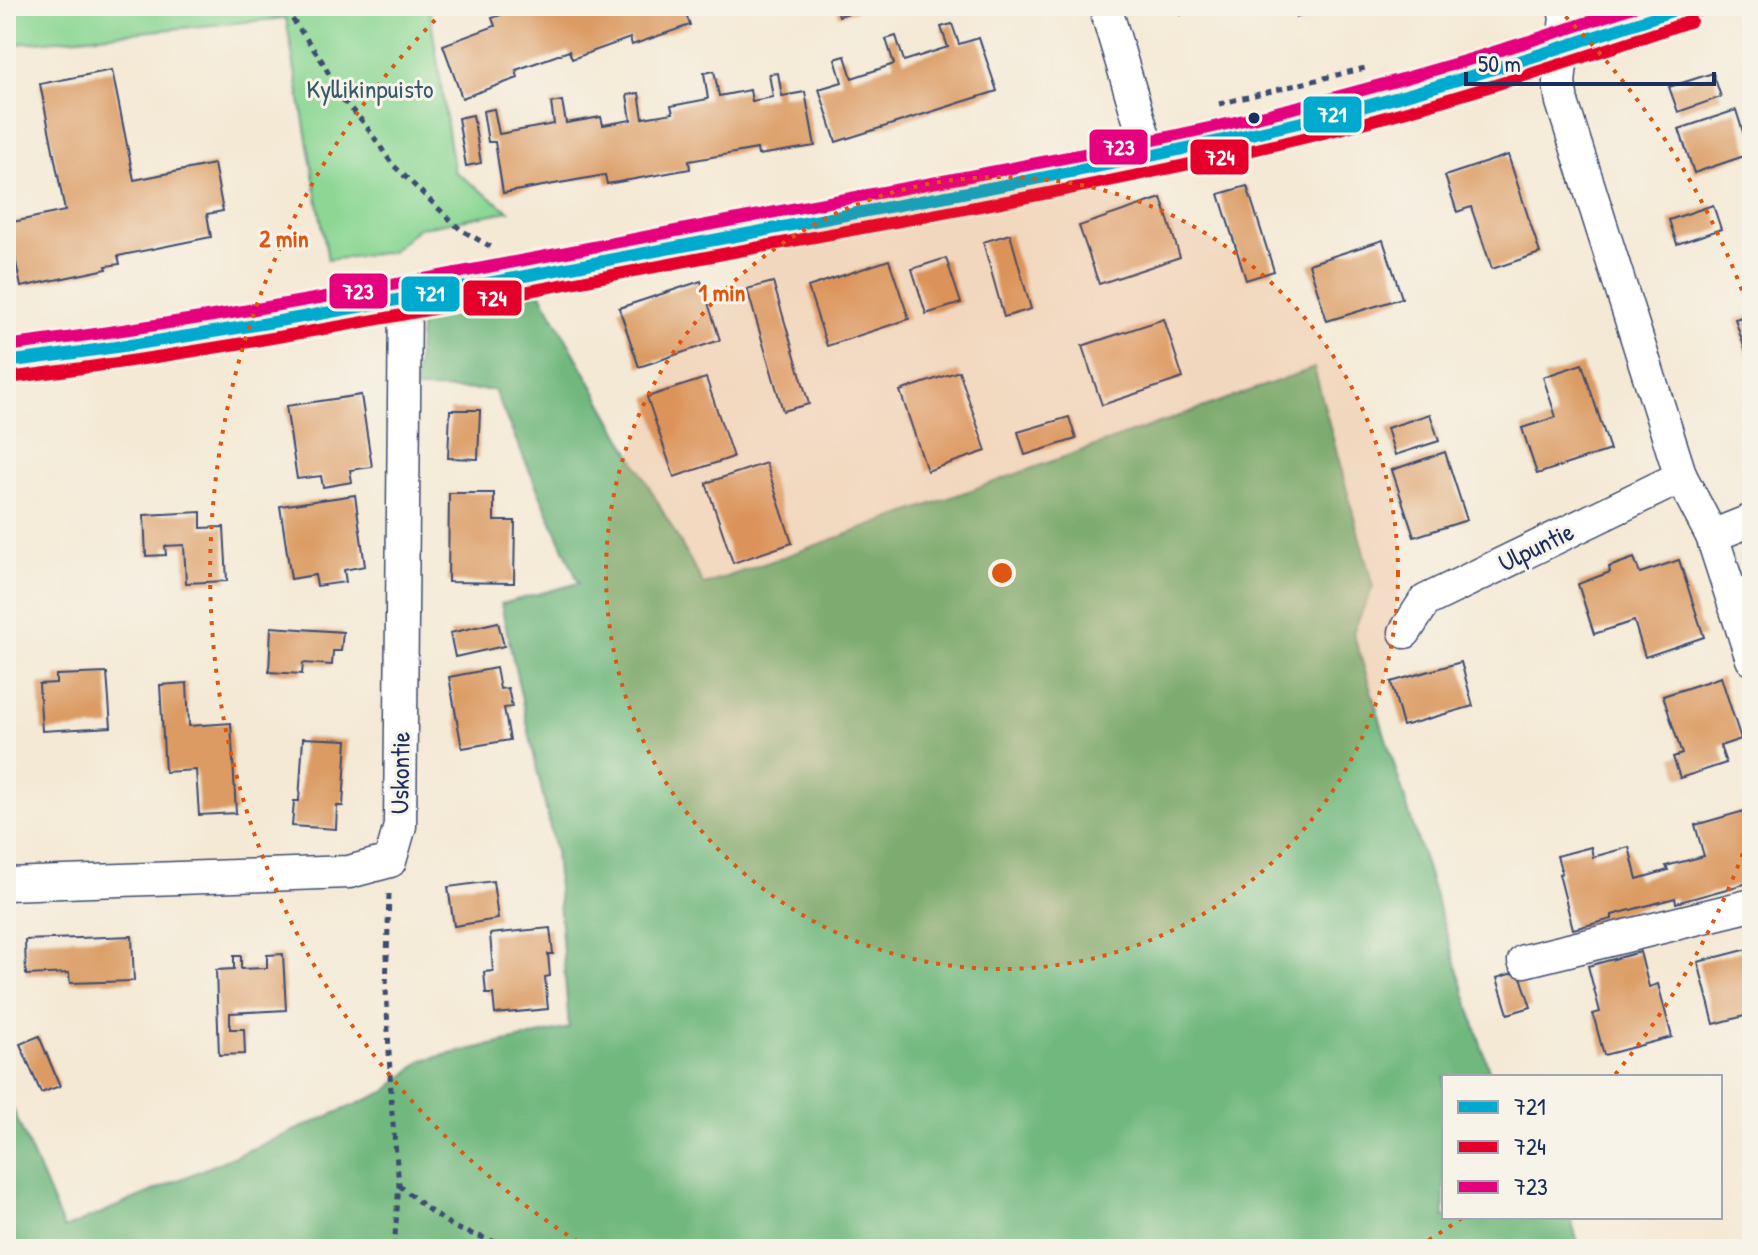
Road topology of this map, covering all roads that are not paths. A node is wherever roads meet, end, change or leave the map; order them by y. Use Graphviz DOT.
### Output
graph roads {
  1 [pos="1105,6"];
  2 [pos="1563,6"];
  3 [pos="1686,6"];
  4 [pos="1563,48"];
  5 [pos="1150,157"];
  6 [pos="405,298"];
  7 [pos="6,362"];
  8 [pos="1681,477"];
  9 [pos="1752,520"];
  10 [pos="1712,536"];
  11 [pos="1405,632"];
  12 [pos="1752,659"];
  13 [pos="6,884"];
  14 [pos="1752,905"];
  15 [pos="1524,961"];
  1 -- 5 [label="street"];
  2 -- 4 [label="street"];
  3 -- 4 [label="street"];
  4 -- 5 [label="street"];
  4 -- 8 [label="street"];
  5 -- 6 [label="street"];
  6 -- 7 [label="street"];
  6 -- 13 [label="street, Uskontie"];
  8 -- 10 [label="street"];
  8 -- 11 [label="street, Ulpuntie"];
  9 -- 10 [label="street"];
  10 -- 12 [label="street"];
  14 -- 15 [label="street"];
}
